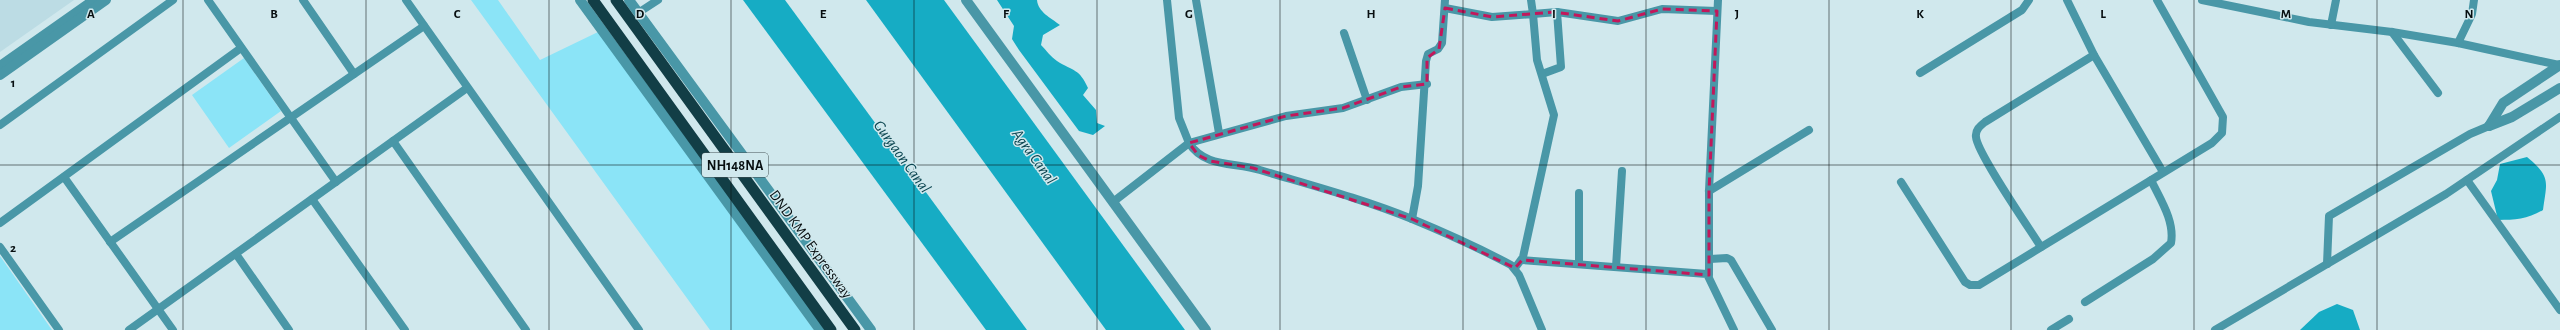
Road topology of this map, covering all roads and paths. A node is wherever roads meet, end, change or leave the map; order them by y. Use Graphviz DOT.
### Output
graph roads {
  1 [pos="94,0"];
  2 [pos="106,0"];
  3 [pos="173,0"];
  4 [pos="208,0"];
  5 [pos="303,0"];
  6 [pos="406,0"];
  7 [pos="580,0"];
  8 [pos="593,0"];
  9 [pos="616,0"];
  10 [pos="629,0"];
  11 [pos="658,0"];
  12 [pos="966,0"];
  13 [pos="1168,0"];
  14 [pos="1196,0"];
  15 [pos="1531,0"];
  16 [pos="1718,0"];
  17 [pos="2029,0"];
  18 [pos="2067,0"];
  19 [pos="2157,0"];
  20 [pos="2202,0"];
  21 [pos="2336,0"];
  22 [pos="2474,0"];
  23 [pos="1445,4"];
  24 [pos="1717,11"];
  25 [pos="1557,12"];
  26 [pos="638,13"];
  27 [pos="1533,14"];
  28 [pos="2331,25"];
  29 [pos="424,26"];
  30 [pos="2392,32"];
  31 [pos="1344,33"];
  32 [pos="2458,43"];
  33 [pos="241,48"];
  34 [pos="2094,55"];
  35 [pos="2560,65"];
  36 [pos="0,66"];
  37 [pos="1920,73"];
  38 [pos="354,74"];
  39 [pos="1542,74"];
  40 [pos="0,75"];
  41 [pos="1427,84"];
  42 [pos="468,88"];
  43 [pos="2560,88"];
  44 [pos="2438,93"];
  45 [pos="1366,100"];
  46 [pos="2560,117"];
  47 [pos="290,118"];
  48 [pos="0,125"];
  49 [pos="2489,126"];
  50 [pos="1810,130"];
  51 [pos="1219,133"];
  52 [pos="393,141"];
  53 [pos="1189,143"];
  54 [pos="1622,171"];
  55 [pos="2163,172"];
  56 [pos="64,177"];
  57 [pos="2151,180"];
  58 [pos="2467,180"];
  59 [pos="336,182"];
  60 [pos="1901,182"];
  61 [pos="1709,191"];
  62 [pos="1578,193"];
  63 [pos="312,199"];
  64 [pos="1113,202"];
  65 [pos="1412,219"];
  66 [pos="0,223"];
  67 [pos="110,242"];
  68 [pos="0,247"];
  69 [pos="2040,247"];
  70 [pos="236,254"];
  71 [pos="1710,259"];
  72 [pos="1522,260"];
  73 [pos="1579,264"];
  74 [pos="2327,264"];
  75 [pos="1616,267"];
  76 [pos="1515,268"];
  77 [pos="1709,275"];
  78 [pos="2085,302"];
  79 [pos="158,309"];
  80 [pos="2560,310"];
  81 [pos="2069,319"];
  82 [pos="59,330"];
  83 [pos="129,330"];
  84 [pos="173,330"];
  85 [pos="289,330"];
  86 [pos="405,330"];
  87 [pos="526,330"];
  88 [pos="639,330"];
  89 [pos="820,330"];
  90 [pos="831,330"];
  91 [pos="855,330"];
  92 [pos="871,330"];
  93 [pos="1206,330"];
  94 [pos="1542,330"];
  95 [pos="1734,330"];
  96 [pos="1772,330"];
  97 [pos="2051,330"];
  98 [pos="2215,330"];
  1 -- 36 [label="street"];
  2 -- 40 [label="street"];
  3 -- 48 [label="street"];
  4 -- 33 [label="street"];
  5 -- 38 [label="street"];
  6 -- 29 [label="street"];
  7 -- 89 [label="street"];
  8 -- 90 [label="highway, NH148NA"];
  9 -- 91 [label="highway, DND KMP Expressway / NH148NA"];
  10 -- 26 [label="street"];
  11 -- 26 [label="street"];
  12 -- 64 [label="street"];
  13 -- 53 [label="street"];
  14 -- 51 [label="street"];
  15 -- 27 [label="street"];
  16 -- 24 [label="street"];
  17 -- 37 [label="street"];
  18 -- 34 [label="street"];
  19 -- 55 [label="street"];
  20 -- 28 [label="street"];
  21 -- 28 [label="street"];
  22 -- 32 [label="street"];
  23 -- 27 [label="street"];
  23 -- 41 [label="street"];
  24 -- 25 [label="street"];
  24 -- 61 [label="street"];
  25 -- 27 [label="street"];
  25 -- 39 [label="street"];
  26 -- 92 [label="street"];
  27 -- 39 [label="street"];
  28 -- 30 [label="street"];
  29 -- 38 [label="street"];
  29 -- 42 [label="street"];
  30 -- 32 [label="street"];
  30 -- 44 [label="street"];
  31 -- 45 [label="street"];
  32 -- 35 [label="street"];
  33 -- 47 [label="street"];
  33 -- 56 [label="street"];
  34 -- 55 [label="street"];
  34 -- 69 [label="street"];
  35 -- 49 [label="street"];
  38 -- 47 [label="street"];
  39 -- 72 [label="street"];
  41 -- 45 [label="street"];
  41 -- 65 [label="street"];
  42 -- 52 [label="street"];
  42 -- 88 [label="street"];
  43 -- 49 [label="street"];
  45 -- 51 [label="street"];
  46 -- 58 [label="street"];
  47 -- 59 [label="street"];
  47 -- 67 [label="street"];
  49 -- 74 [label="street"];
  50 -- 61 [label="street"];
  51 -- 53 [label="street"];
  52 -- 59 [label="street"];
  52 -- 87 [label="street"];
  53 -- 64 [label="street"];
  53 -- 65 [label="street"];
  54 -- 75 [label="street"];
  55 -- 57 [label="street"];
  56 -- 66 [label="street"];
  56 -- 67 [label="street"];
  57 -- 69 [label="street"];
  57 -- 78 [label="street"];
  58 -- 74 [label="street"];
  58 -- 80 [label="street"];
  59 -- 63 [label="street"];
  60 -- 69 [label="street"];
  61 -- 71 [label="street"];
  62 -- 73 [label="street"];
  63 -- 70 [label="street"];
  63 -- 86 [label="street"];
  64 -- 93 [label="street"];
  65 -- 76 [label="street"];
  67 -- 79 [label="street"];
  68 -- 82 [label="street"];
  70 -- 79 [label="street"];
  70 -- 85 [label="street"];
  71 -- 77 [label="street"];
  71 -- 96 [label="street"];
  72 -- 73 [label="street"];
  72 -- 76 [label="street"];
  73 -- 75 [label="street"];
  74 -- 98 [label="street"];
  75 -- 77 [label="street"];
  76 -- 94 [label="street"];
  77 -- 95 [label="street"];
  79 -- 83 [label="street"];
  79 -- 84 [label="street"];
  81 -- 97 [label="street"];
}
